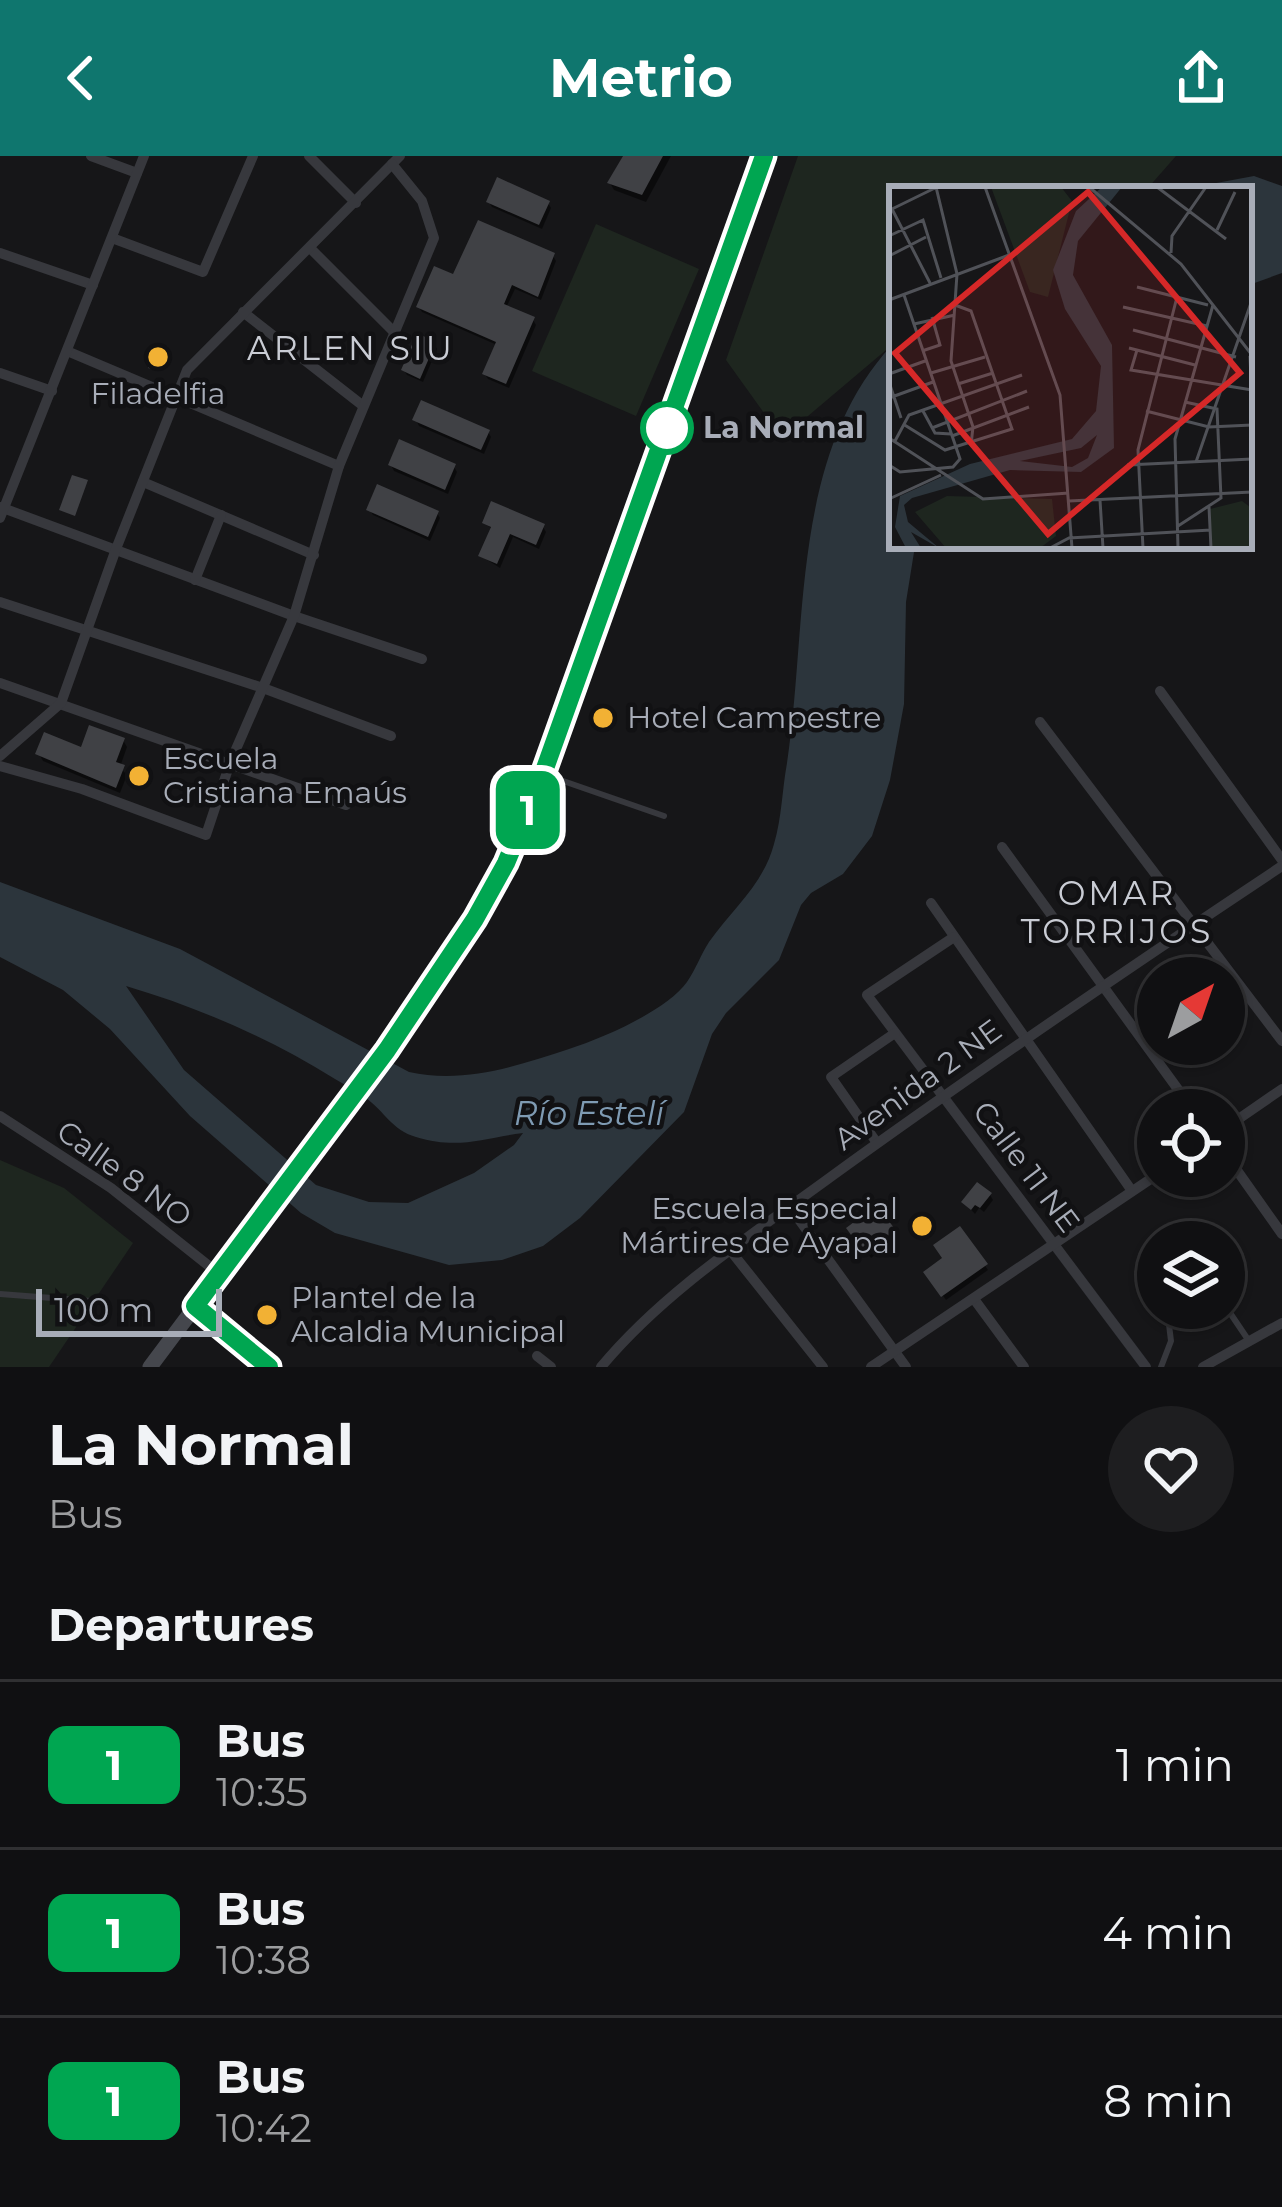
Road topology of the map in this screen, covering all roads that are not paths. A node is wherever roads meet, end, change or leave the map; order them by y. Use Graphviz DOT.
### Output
graph roads {
  1 [pos="91,156"];
  2 [pos="144,156"];
  3 [pos="253,156"];
  4 [pos="309,156"];
  5 [pos="764,156"];
  6 [pos="396,160"];
  7 [pos="137,173"];
  8 [pos="356,202"];
  9 [pos="112,238"];
  10 [pos="310,248"];
  11 [pos="0,253"];
  12 [pos="93,285"];
  13 [pos="243,312"];
  14 [pos="395,334"];
  15 [pos="67,351"];
  16 [pos="0,373"];
  17 [pos="52,391"];
  18 [pos="178,396"];
  19 [pos="362,405"];
  20 [pos="339,466"];
  21 [pos="143,482"];
  22 [pos="1,511"];
  23 [pos="220,515"];
  24 [pos="116,549"];
  25 [pos="314,555"];
  26 [pos="195,580"];
  27 [pos="0,602"];
  28 [pos="293,616"];
  29 [pos="88,632"];
  30 [pos="422,659"];
  31 [pos="0,683"];
  32 [pos="263,688"];
  33 [pos="1160,691"];
  34 [pos="61,703"];
  35 [pos="1040,722"];
  36 [pos="392,736"];
  37 [pos="0,756"];
  38 [pos="230,763"];
  39 [pos="0,766"];
  40 [pos="543,774"];
  41 [pos="346,805"];
  42 [pos="664,816"];
  43 [pos="1003,847"];
  44 [pos="1282,863"];
  45 [pos="931,903"];
  46 [pos="1194,925"];
  47 [pos="954,937"];
  48 [pos="1103,986"];
  49 [pos="896,1033"];
  50 [pos="1024,1037"];
  51 [pos="1282,1042"];
  52 [pos="1178,1089"];
  53 [pos="1282,1089"];
  54 [pos="943,1096"];
  55 [pos="1245,1115"];
  56 [pos="0,1116"];
  57 [pos="877,1144"];
  58 [pos="1245,1181"];
  59 [pos="1137,1188"];
  60 [pos="1132,1191"];
  61 [pos="1282,1201"];
  62 [pos="790,1207"];
  63 [pos="1267,1211"];
  64 [pos="1282,1234"];
  65 [pos="1054,1243"];
  66 [pos="730,1250"];
  67 [pos="218,1274"];
  68 [pos="0,1294"];
  69 [pos="974,1299"];
  70 [pos="91,1301"];
  71 [pos="195,1306"];
  72 [pos="1282,1323"];
  73 [pos="1170,1329"];
  74 [pos="1241,1329"];
  75 [pos="1249,1341"];
  76 [pos="895,1350"];
  77 [pos="537,1356"];
  78 [pos="150,1367"];
  79 [pos="269,1367"];
  80 [pos="551,1367"];
  81 [pos="601,1367"];
  82 [pos="823,1367"];
  83 [pos="871,1367"];
  84 [pos="906,1367"];
  85 [pos="1024,1367"];
  86 [pos="1146,1367"];
  87 [pos="1161,1367"];
  88 [pos="1203,1367"];
  1 -- 7 [label="street"];
  2 -- 7 [label="street"];
  3 -- 9 [label="street"];
  4 -- 8 [label="street"];
  5 -- 40 [label="street"];
  6 -- 8 [label="street"];
  6 -- 14 [label="street"];
  7 -- 9 [label="street"];
  8 -- 10 [label="street"];
  9 -- 12 [label="street"];
  10 -- 13 [label="street"];
  10 -- 14 [label="street"];
  11 -- 12 [label="street"];
  12 -- 15 [label="street"];
  13 -- 18 [label="street"];
  13 -- 19 [label="street"];
  14 -- 19 [label="street"];
  15 -- 17 [label="street"];
  15 -- 18 [label="street"];
  16 -- 17 [label="street"];
  17 -- 22 [label="street"];
  18 -- 20 [label="street"];
  18 -- 21 [label="street"];
  19 -- 20 [label="street"];
  20 -- 25 [label="street"];
  21 -- 23 [label="street"];
  21 -- 24 [label="street"];
  22 -- 24 [label="street"];
  23 -- 25 [label="street"];
  23 -- 26 [label="street"];
  24 -- 26 [label="street"];
  24 -- 29 [label="street"];
  25 -- 28 [label="street"];
  26 -- 28 [label="street"];
  27 -- 29 [label="street"];
  28 -- 30 [label="street"];
  28 -- 32 [label="street"];
  29 -- 32 [label="street"];
  29 -- 34 [label="street"];
  31 -- 34 [label="street"];
  32 -- 36 [label="street"];
  32 -- 38 [label="street"];
  33 -- 44 [label="street"];
  34 -- 37 [label="street"];
  34 -- 38 [label="street"];
  35 -- 46 [label="street"];
  38 -- 39 [label="street"];
  38 -- 41 [label="street"];
  40 -- 42 [label="lane"];
  40 -- 67 [label="street"];
  43 -- 48 [label="street"];
  44 -- 46 [label="street, Avenida 2 NE"];
  45 -- 47 [label="street"];
  46 -- 48 [label="street, Avenida 2 NE"];
  46 -- 51 [label="street"];
  47 -- 49 [label="street, Calle 11 NE"];
  47 -- 50 [label="street"];
  48 -- 50 [label="street, Avenida 2 NE"];
  48 -- 52 [label="street"];
  49 -- 54 [label="street, Calle 11 NE"];
  49 -- 57 [label="street"];
  50 -- 54 [label="street, Avenida 2 NE"];
  50 -- 60 [label="street"];
  53 -- 55 [label="street"];
  54 -- 57 [label="street, Avenida 2 NE"];
  54 -- 65 [label="street, Calle 11 NE"];
  56 -- 67 [label="street, Calle 8 NO"];
  57 -- 62 [label="street, Avenida 2 NE"];
  58 -- 63 [label="street"];
  59 -- 60 [label="street"];
  60 -- 65 [label="street"];
  61 -- 63 [label="street"];
  62 -- 66 [label="street, Avenida 2 NE"];
  62 -- 76 [label="street"];
  63 -- 64 [label="street"];
  65 -- 69 [label="street"];
  65 -- 86 [label="street, Calle 11 NE"];
  66 -- 81 [label="street, Avenida 2 NE"];
  66 -- 82 [label="street"];
  67 -- 71 [label="street"];
  68 -- 70 [label="lane"];
  69 -- 76 [label="street"];
  69 -- 85 [label="street"];
  71 -- 78 [label="street"];
  71 -- 79 [label="street"];
  72 -- 75 [label="street"];
  73 -- 87 [label="lane"];
  74 -- 75 [label="lane"];
  75 -- 88 [label="street"];
  76 -- 83 [label="street"];
  76 -- 84 [label="street"];
  77 -- 80 [label="street"];
}
